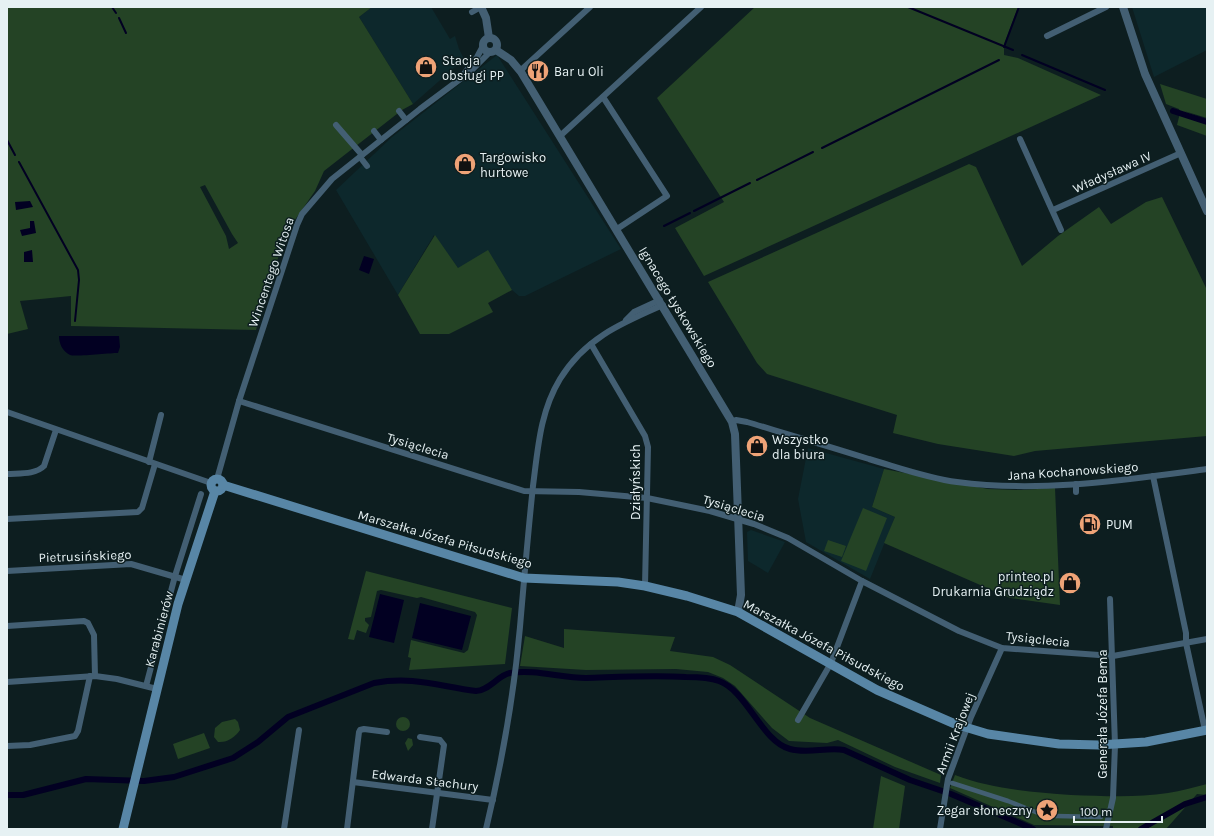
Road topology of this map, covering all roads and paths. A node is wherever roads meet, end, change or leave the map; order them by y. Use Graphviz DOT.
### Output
graph roads {
  1 [pos="481,7"];
  2 [pos="590,7"];
  3 [pos="701,7"];
  4 [pos="1106,7"];
  5 [pos="1123,7"];
  6 [pos="472,12"];
  7 [pos="1047,36"];
  8 [pos="489,38"];
  9 [pos="482,46"];
  10 [pos="493,51"];
  11 [pos="520,71"];
  12 [pos="462,76"];
  13 [pos="603,97"];
  14 [pos="400,111"];
  15 [pos="406,120"];
  16 [pos="336,125"];
  17 [pos="374,131"];
  18 [pos="560,136"];
  19 [pos="1020,139"];
  20 [pos="381,140"];
  21 [pos="1181,153"];
  22 [pos="361,156"];
  23 [pos="367,166"];
  24 [pos="1053,210"];
  25 [pos="1207,212"];
  26 [pos="617,229"];
  27 [pos="1061,230"];
  28 [pos="662,302"];
  29 [pos="591,344"];
  30 [pos="240,401"];
  31 [pos="7,412"];
  32 [pos="161,415"];
  33 [pos="732,422"];
  34 [pos="56,430"];
  35 [pos="152,463"];
  36 [pos="1207,470"];
  37 [pos="7,474"];
  38 [pos="1153,476"];
  39 [pos="216,484"];
  40 [pos="1076,484"];
  41 [pos="533,491"];
  42 [pos="1076,492"];
  43 [pos="201,494"];
  44 [pos="647,498"];
  45 [pos="7,518"];
  46 [pos="738,520"];
  47 [pos="7,571"];
  48 [pos="175,576"];
  49 [pos="524,578"];
  50 [pos="186,580"];
  51 [pos="862,581"];
  52 [pos="645,586"];
  53 [pos="1110,599"];
  54 [pos="738,612"];
  55 [pos="7,626"];
  56 [pos="1207,639"];
  57 [pos="1186,643"];
  58 [pos="1002,648"];
  59 [pos="1113,656"];
  60 [pos="831,663"];
  61 [pos="92,676"];
  62 [pos="7,682"];
  63 [pos="146,686"];
  64 [pos="157,689"];
  65 [pos="798,720"];
  66 [pos="967,728"];
  67 [pos="299,730"];
  68 [pos="1206,730"];
  69 [pos="387,732"];
  70 [pos="420,737"];
  71 [pos="1115,745"];
  72 [pos="7,746"];
  73 [pos="353,782"];
  74 [pos="949,784"];
  75 [pos="437,793"];
  76 [pos="493,800"];
  77 [pos="1101,817"];
  78 [pos="123,829"];
  79 [pos="284,829"];
  80 [pos="347,829"];
  81 [pos="432,829"];
  82 [pos="486,829"];
  83 [pos="940,829"];
  84 [pos="1106,829"];
  1 -- 6 [label="street"];
  1 -- 8 [label="street"];
  2 -- 11 [label="street"];
  3 -- 13 [label="street"];
  4 -- 7 [label="street"];
  5 -- 21 [label="street"];
  8 -- 9 [label="street"];
  8 -- 10 [label="street"];
  9 -- 10 [label="street"];
  9 -- 12 [label="street, Wincentego Witosa"];
  10 -- 11 [label="street, Ignacego Łyskowskiego"];
  10 -- 12 [label="street, Wincentego Witosa"];
  11 -- 18 [label="street, Ignacego Łyskowskiego"];
  12 -- 15 [label="street, Wincentego Witosa"];
  13 -- 18 [label="street"];
  13 -- 26 [label="street"];
  14 -- 15 [label="street"];
  15 -- 20 [label="street, Wincentego Witosa"];
  16 -- 22 [label="street"];
  17 -- 20 [label="street"];
  18 -- 26 [label="street, Ignacego Łyskowskiego"];
  19 -- 24 [label="street"];
  20 -- 22 [label="street, Wincentego Witosa"];
  21 -- 24 [label="street, Władysława IV"];
  21 -- 25 [label="street"];
  22 -- 23 [label="street"];
  22 -- 30 [label="street, Wincentego Witosa"];
  24 -- 27 [label="street"];
  26 -- 28 [label="street, Ignacego Łyskowskiego"];
  28 -- 29 [label="street"];
  28 -- 33 [label="street, Ignacego Łyskowskiego"];
  29 -- 41 [label="street"];
  29 -- 44 [label="street, Działyńskich"];
  30 -- 39 [label="street, Karabinierów"];
  30 -- 41 [label="street, Tysiąclecia"];
  31 -- 34 [label="street, Marszałka Józefa Piłsudskiego"];
  32 -- 35 [label="street"];
  33 -- 40 [label="street, Jana Kochanowskiego"];
  33 -- 46 [label="street, Ignacego Łyskowskiego"];
  34 -- 35 [label="street, Marszałka Józefa Piłsudskiego"];
  34 -- 37 [label="street"];
  35 -- 39 [label="street, Marszałka Józefa Piłsudskiego"];
  35 -- 45 [label="street"];
  36 -- 38 [label="street, Jana Kochanowskiego"];
  38 -- 40 [label="street, Jana Kochanowskiego"];
  38 -- 57 [label="street"];
  39 -- 49 [label="main road, Marszałka Józefa Piłsudskiego"];
  39 -- 50 [label="main road, Karabinierów"];
  40 -- 42 [label="street"];
  41 -- 44 [label="street, Tysiąclecia"];
  41 -- 49 [label="street"];
  43 -- 48 [label="street"];
  44 -- 46 [label="street, Tysiąclecia"];
  44 -- 52 [label="street, Działyńskich"];
  46 -- 51 [label="street, Tysiąclecia"];
  46 -- 54 [label="street, Ignacego Łyskowskiego"];
  47 -- 48 [label="street, Pietrusińskiego"];
  48 -- 50 [label="street, Pietrusińskiego"];
  48 -- 63 [label="street"];
  49 -- 52 [label="main road, Marszałka Józefa Piłsudskiego"];
  49 -- 76 [label="street"];
  50 -- 64 [label="main road, Karabinierów"];
  51 -- 58 [label="street, Tysiąclecia"];
  51 -- 60 [label="street"];
  52 -- 54 [label="main road, Marszałka Józefa Piłsudskiego"];
  53 -- 59 [label="street, Generała Józefa Bema"];
  54 -- 60 [label="main road, Marszałka Józefa Piłsudskiego"];
  55 -- 61 [label="street"];
  56 -- 57 [label="street, Tysiąclecia"];
  57 -- 59 [label="street, Tysiąclecia"];
  57 -- 68 [label="street"];
  58 -- 59 [label="street, Tysiąclecia"];
  58 -- 66 [label="street, Armii Krajowej"];
  59 -- 71 [label="street, Generała Józefa Bema"];
  60 -- 65 [label="street"];
  60 -- 66 [label="main road, Marszałka Józefa Piłsudskiego"];
  61 -- 62 [label="street"];
  61 -- 63 [label="street"];
  61 -- 72 [label="street"];
  63 -- 64 [label="street"];
  64 -- 78 [label="main road, Karabinierów"];
  66 -- 71 [label="main road, Marszałka Józefa Piłsudskiego"];
  66 -- 74 [label="street, Armii Krajowej"];
  67 -- 79 [label="street"];
  68 -- 71 [label="main road, Marszałka Józefa Piłsudskiego"];
  69 -- 73 [label="street, Edwarda Stachury"];
  70 -- 75 [label="street"];
  71 -- 84 [label="street, Generała Józefa Bema"];
  73 -- 75 [label="street, Edwarda Stachury"];
  73 -- 80 [label="street, Edwarda Stachury"];
  74 -- 77 [label="street"];
  74 -- 83 [label="street, Armii Krajowej"];
  75 -- 76 [label="street, Edwarda Stachury"];
  75 -- 81 [label="street"];
  76 -- 82 [label="street"];
}
